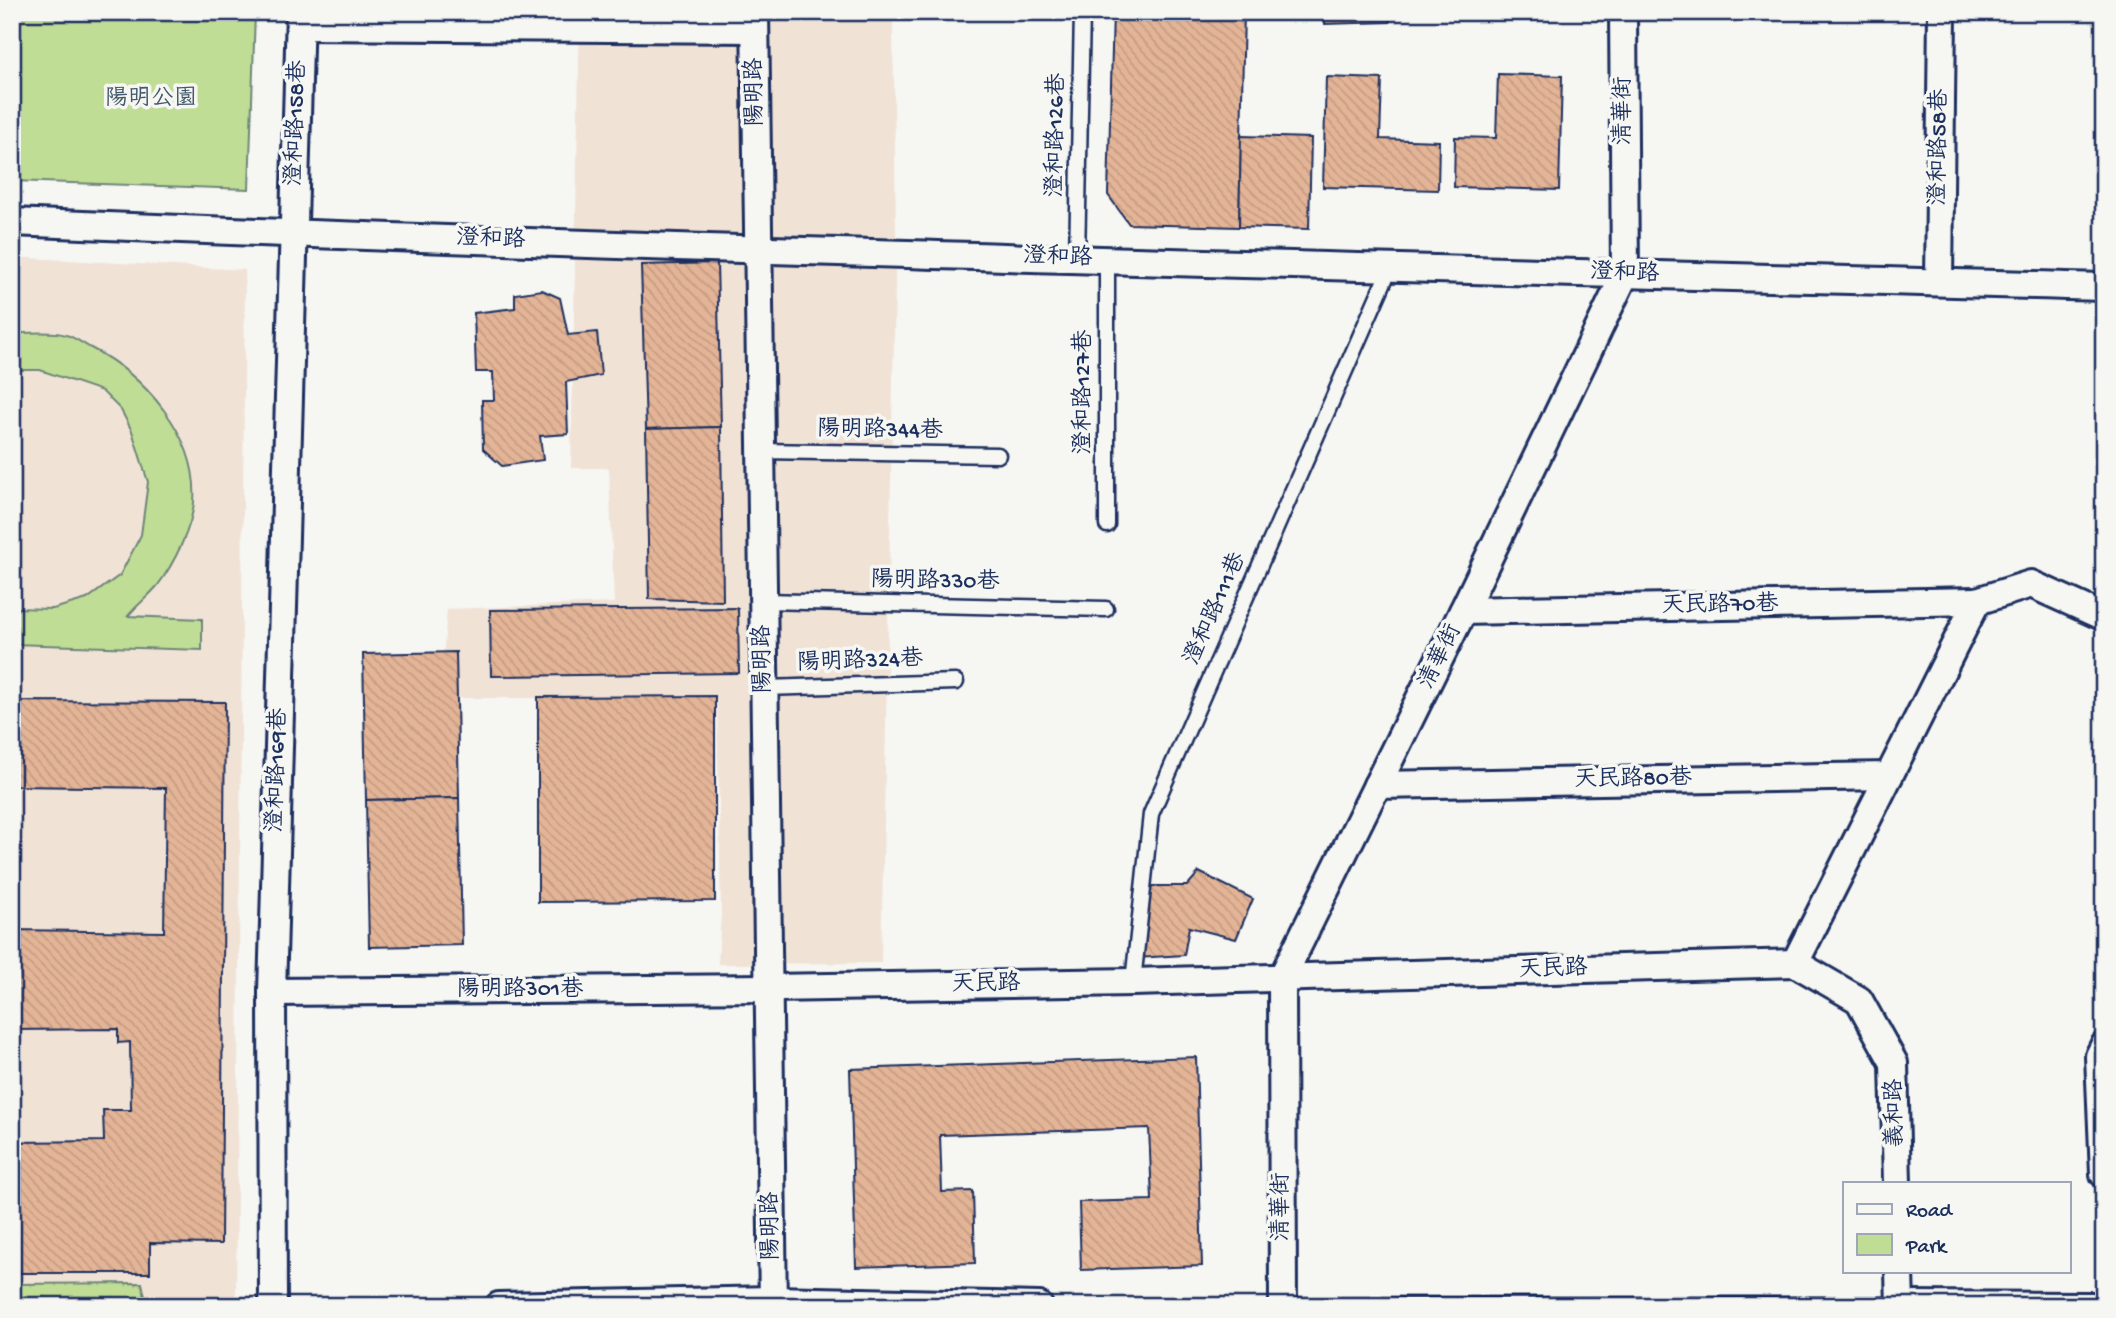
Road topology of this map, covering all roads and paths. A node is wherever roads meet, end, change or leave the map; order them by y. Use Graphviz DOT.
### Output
graph roads {
  1 [pos="1082,12"];
  2 [pos="1623,12"];
  3 [pos="1942,12"];
  4 [pos="300,19"];
  5 [pos="755,20"];
  6 [pos="12,222"];
  7 [pos="293,234"];
  8 [pos="759,249"];
  9 [pos="1077,258"];
  10 [pos="1107,259"];
  11 [pos="1390,268"];
  12 [pos="1625,274"];
  13 [pos="1939,282"];
  14 [pos="2104,287"];
  15 [pos="761,452"];
  16 [pos="998,455"];
  17 [pos="1107,526"];
  18 [pos="764,601"];
  19 [pos="1977,601"];
  20 [pos="1106,609"];
  21 [pos="1464,611"];
  22 [pos="2104,617"];
  23 [pos="956,682"];
  24 [pos="765,688"];
  25 [pos="1889,776"];
  26 [pos="1377,785"];
  27 [pos="1794,963"];
  28 [pos="1282,978"];
  29 [pos="1133,982"];
  30 [pos="769,988"];
  31 [pos="272,992"];
  32 [pos="2104,1046"];
  33 [pos="2104,1174"];
  34 [pos="1897,1182"];
  35 [pos="1899,1272"];
  36 [pos="773,1303"];
  37 [pos="1900,1305"];
  38 [pos="273,1306"];
  39 [pos="499,1306"];
  40 [pos="1039,1306"];
  41 [pos="1284,1306"];
  42 [pos="2093,1306"];
  1 -- 9 [label="lane, 澄和路126巷"];
  2 -- 12 [label="street, 清華街"];
  3 -- 13 [label="street, 澄和路58巷"];
  4 -- 5 [label="street"];
  4 -- 7 [label="street, 澄和路158巷"];
  5 -- 8 [label="street, 陽明路"];
  6 -- 7 [label="street, 澄和路"];
  7 -- 8 [label="street, 澄和路"];
  7 -- 31 [label="street, 澄和路169巷"];
  8 -- 9 [label="street, 澄和路"];
  8 -- 15 [label="street, 陽明路"];
  9 -- 10 [label="street, 澄和路"];
  10 -- 11 [label="street, 澄和路"];
  10 -- 17 [label="lane, 澄和路127巷"];
  11 -- 12 [label="street, 澄和路"];
  11 -- 29 [label="lane, 澄和路111巷"];
  12 -- 13 [label="street, 澄和路"];
  12 -- 21 [label="street, 清華街"];
  13 -- 14 [label="street, 澄和路"];
  15 -- 16 [label="lane, 陽明路344巷"];
  15 -- 18 [label="street, 陽明路"];
  18 -- 20 [label="lane, 陽明路330巷"];
  18 -- 24 [label="street, 陽明路"];
  19 -- 21 [label="street, 天民路70巷"];
  19 -- 22 [label="street"];
  19 -- 25 [label="street"];
  21 -- 26 [label="street, 清華街"];
  23 -- 24 [label="lane, 陽明路324巷"];
  24 -- 30 [label="street, 陽明路"];
  25 -- 26 [label="street, 天民路80巷"];
  25 -- 27 [label="street"];
  26 -- 28 [label="street, 清華街"];
  27 -- 28 [label="street, 天民路"];
  27 -- 34 [label="street, 義和路"];
  28 -- 29 [label="street, 天民路"];
  28 -- 41 [label="street, 清華街"];
  29 -- 30 [label="street, 天民路"];
  30 -- 31 [label="street, 陽明路301巷"];
  30 -- 36 [label="street, 陽明路"];
  31 -- 38 [label="street, 澄和路169巷"];
  32 -- 33 [label="street"];
  35 -- 37 [label="street"];
  36 -- 39 [label="street"];
  36 -- 40 [label="street"];
  37 -- 41 [label="lane"];
  37 -- 42 [label="street"];
}
